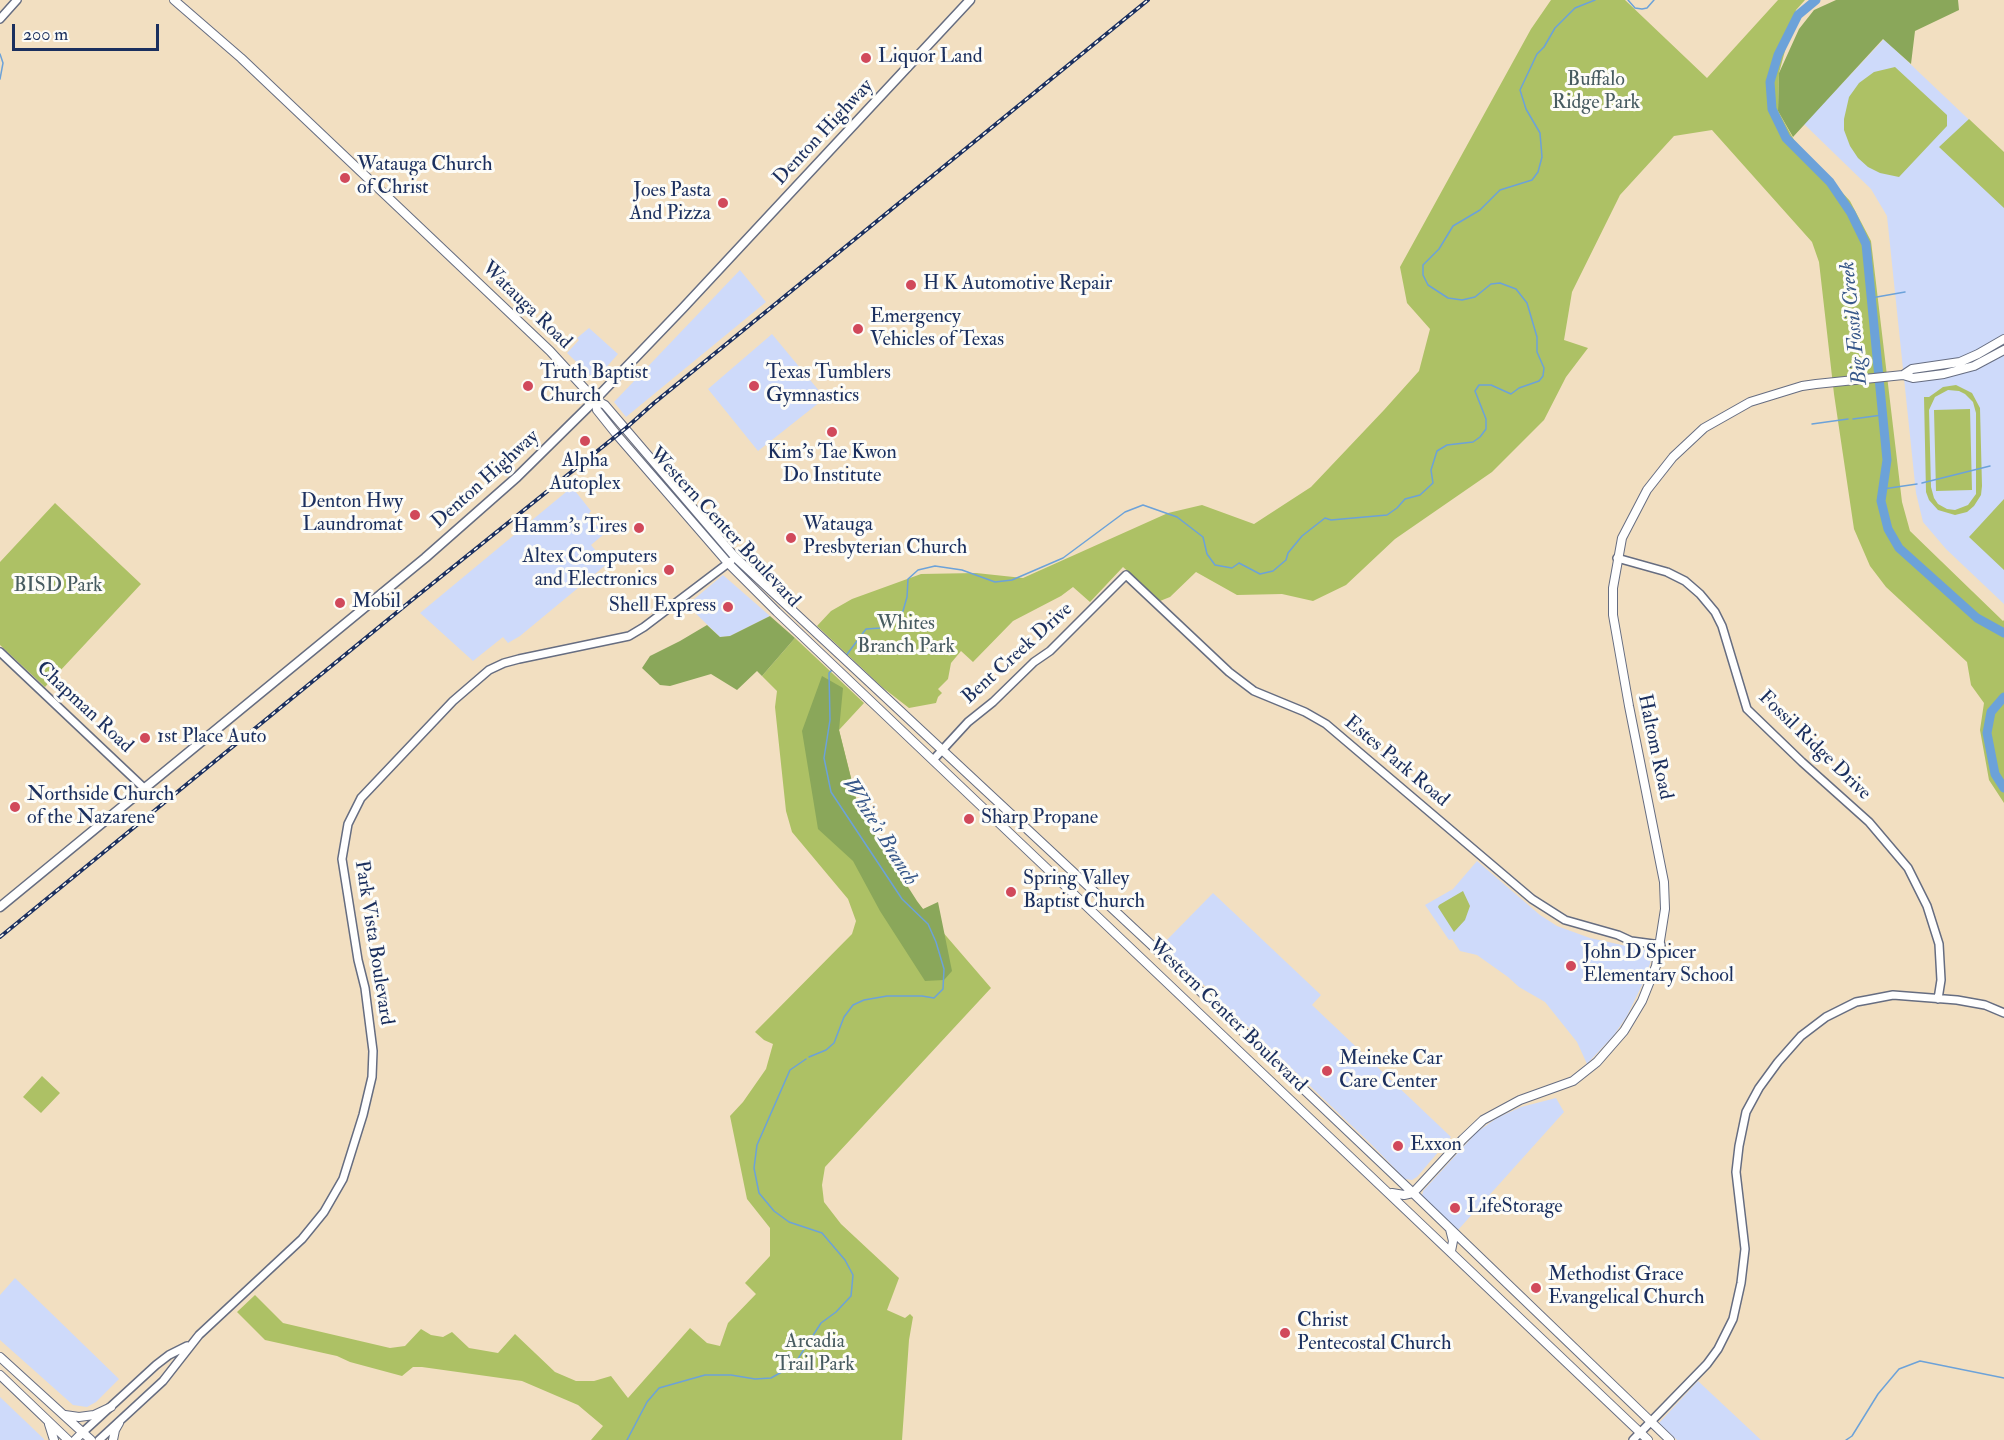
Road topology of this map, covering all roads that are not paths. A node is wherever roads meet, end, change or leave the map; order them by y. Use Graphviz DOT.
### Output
graph roads {
  1 [pos="17,0"];
  2 [pos="174,0"];
  3 [pos="970,0"];
  4 [pos="0,20"];
  5 [pos="2004,339"];
  6 [pos="2004,350"];
  7 [pos="1977,358"];
  8 [pos="595,400"];
  9 [pos="735,557"];
  10 [pos="1617,558"];
  11 [pos="728,563"];
  12 [pos="1126,574"];
  13 [pos="0,652"];
  14 [pos="913,721"];
  15 [pos="904,731"];
  16 [pos="943,749"];
  17 [pos="934,759"];
  18 [pos="145,789"];
  19 [pos="0,907"];
  20 [pos="1661,945"];
  21 [pos="1938,999"];
  22 [pos="2004,1013"];
  23 [pos="1389,1192"];
  24 [pos="1413,1193"];
  25 [pos="1414,1216"];
  26 [pos="1450,1229"];
  27 [pos="1451,1251"];
  28 [pos="1477,1255"];
  29 [pos="190,1345"];
  30 [pos="2,1362"];
  31 [pos="0,1375"];
  32 [pos="111,1407"];
  33 [pos="65,1415"];
  34 [pos="48,1420"];
  35 [pos="1651,1421"];
  36 [pos="119,1423"];
  37 [pos="83,1432"];
  38 [pos="1640,1432"];
  39 [pos="54,1440"];
  40 [pos="68,1440"];
  41 [pos="75,1440"];
  42 [pos="92,1440"];
  43 [pos="99,1440"];
  44 [pos="113,1440"];
  45 [pos="1633,1440"];
  46 [pos="1648,1440"];
  47 [pos="1670,1440"];
  1 -- 4 [label="street"];
  2 -- 8 [label="main road, Watauga Road"];
  3 -- 8 [label="main road, Denton Highway"];
  5 -- 7 [label="main road, Haltom Road"];
  6 -- 7 [label="main road, Haltom Road"];
  7 -- 10 [label="main road, Haltom Road"];
  8 -- 9 [label="main road, Watauga Road"];
  8 -- 11 [label="main road, Western Center Boulevard"];
  8 -- 18 [label="main road, Denton Highway"];
  9 -- 11 [label="street, Park Vista Boulevard"];
  9 -- 14 [label="main road, Watauga Road"];
  10 -- 20 [label="main road, Haltom Road"];
  10 -- 21 [label="street, Fossil Ridge Drive"];
  11 -- 15 [label="main road, Western Center Boulevard"];
  11 -- 29 [label="street, Park Vista Boulevard"];
  12 -- 16 [label="street, Bent Creek Drive"];
  12 -- 20 [label="street, Estes Park Road"];
  13 -- 18 [label="street, Chapman Road"];
  14 -- 15 [label="main road"];
  14 -- 16 [label="main road, Watauga Road"];
  15 -- 17 [label="main road, Western Center Boulevard"];
  16 -- 17 [label="street, Bent Creek Drive"];
  16 -- 24 [label="main road, Western Center Boulevard"];
  17 -- 23 [label="main road, Western Center Boulevard"];
  18 -- 19 [label="main road, Denton Highway"];
  20 -- 24 [label="main road, Haltom Road"];
  21 -- 22 [label="street"];
  21 -- 35 [label="street"];
  23 -- 24 [label="main road"];
  23 -- 25 [label="main road, Western Center Boulevard"];
  24 -- 25 [label="main road"];
  24 -- 26 [label="main road, Western Center Boulevard"];
  25 -- 27 [label="main road, Western Center Boulevard"];
  26 -- 27 [label="main road"];
  26 -- 28 [label="main road, Western Center Boulevard"];
  27 -- 28 [label="main road"];
  27 -- 38 [label="main road, Western Center Boulevard"];
  28 -- 35 [label="main road, Western Center Boulevard"];
  29 -- 32 [label="street, Park Vista Boulevard"];
  29 -- 36 [label="street, Park Vista Boulevard"];
  30 -- 33 [label="main road"];
  31 -- 34 [label="main road"];
  32 -- 33 [label="main road"];
  32 -- 37 [label="street, Park Vista Boulevard"];
  33 -- 37 [label="main road"];
  34 -- 39 [label="main road"];
  34 -- 40 [label="main road"];
  35 -- 38 [label="street"];
  35 -- 47 [label="main road, Western Center Boulevard"];
  36 -- 43 [label="street, Park Vista Boulevard"];
  36 -- 44 [label="main road"];
  37 -- 41 [label="main road, Park Vista Boulevard"];
  37 -- 42 [label="main road"];
  38 -- 45 [label="street"];
  38 -- 46 [label="main road, Western Center Boulevard"];
}
